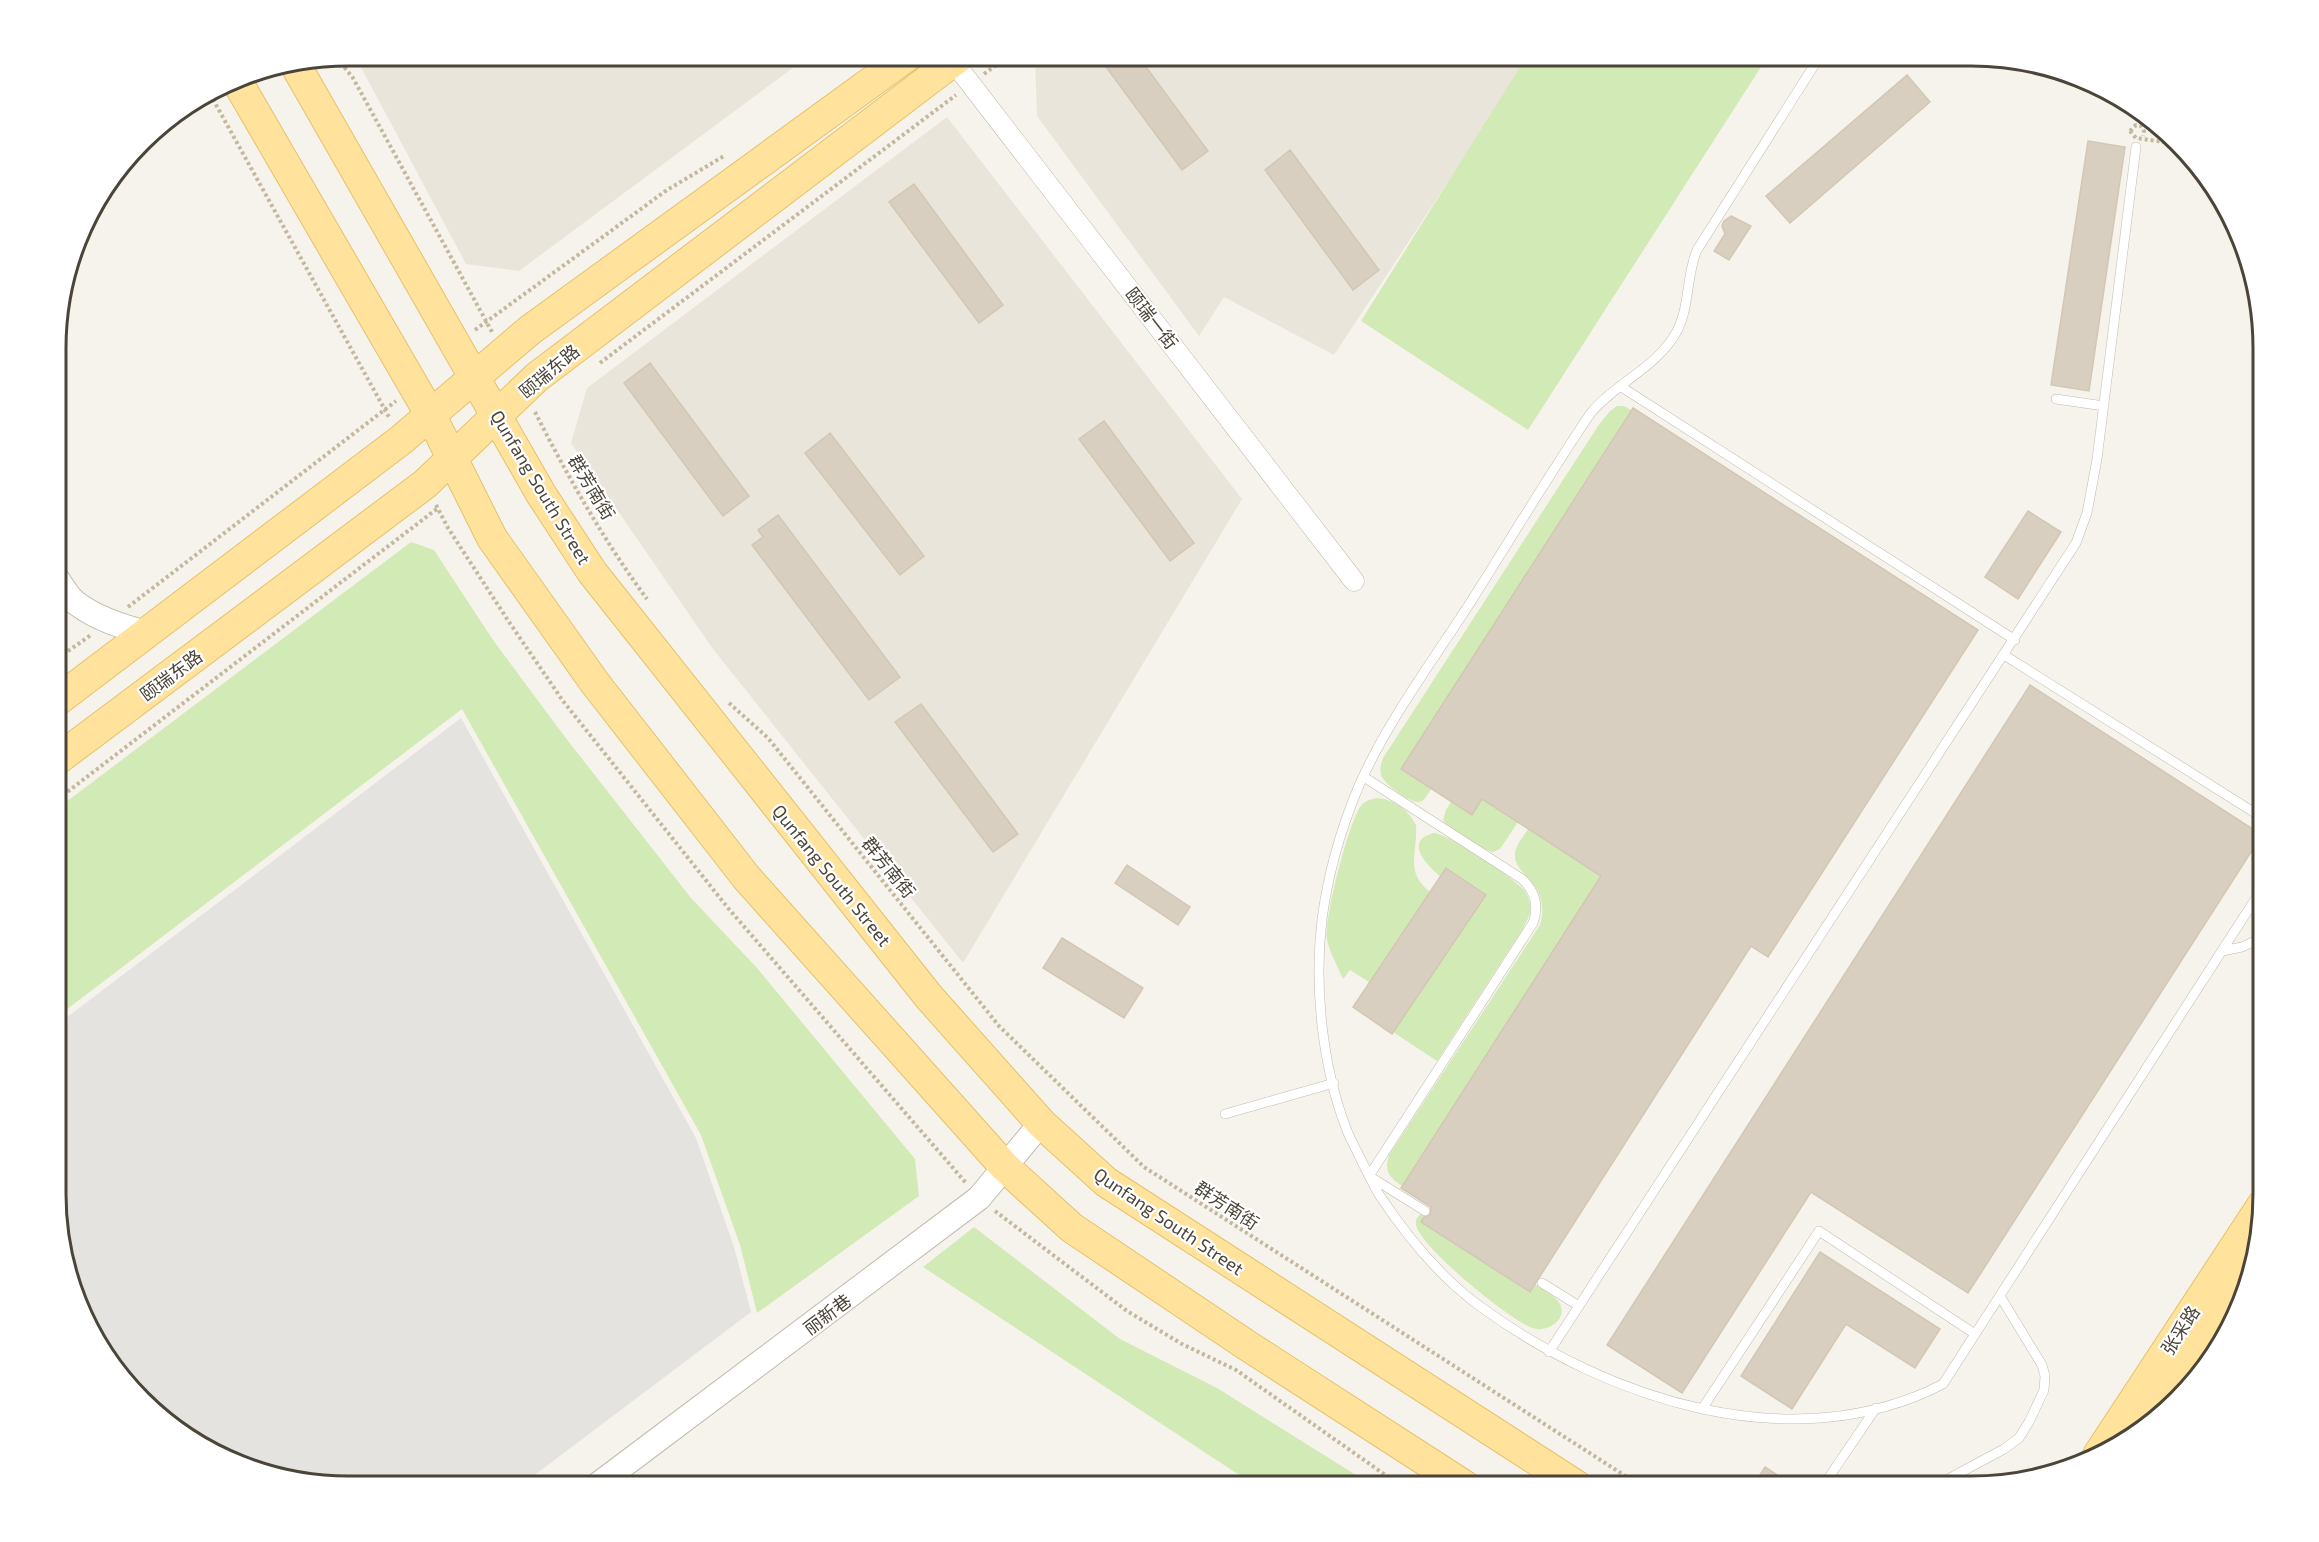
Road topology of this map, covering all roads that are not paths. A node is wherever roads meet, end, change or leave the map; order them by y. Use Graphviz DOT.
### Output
graph roads {
  1 [pos="893,66"];
  2 [pos="942,66"];
  3 [pos="961,66"];
  4 [pos="1814,66"];
  5 [pos="298,70"];
  6 [pos="240,87"];
  7 [pos="2136,142"];
  8 [pos="475,375"];
  9 [pos="1620,386"];
  10 [pos="2056,399"];
  11 [pos="2104,406"];
  12 [pos="429,414"];
  13 [pos="496,416"];
  14 [pos="451,458"];
  15 [pos="1354,581"];
  16 [pos="66,591"];
  17 [pos="147,633"];
  18 [pos="2015,640"];
  19 [pos="2004,656"];
  20 [pos="66,694"];
  21 [pos="66,753"];
  22 [pos="1364,777"];
  23 [pos="2253,812"];
  24 [pos="2253,903"];
  25 [pos="2253,942"];
  26 [pos="2222,951"];
  27 [pos="1334,1083"];
  28 [pos="1226,1114"];
  29 [pos="1041,1123"];
  30 [pos="1005,1167"];
  31 [pos="1369,1176"];
  32 [pos="1425,1211"];
  33 [pos="2252,1221"];
  34 [pos="1542,1283"];
  35 [pos="2238,1284"];
  36 [pos="2000,1296"];
  37 [pos="1579,1306"];
  38 [pos="1975,1334"];
  39 [pos="1549,1352"];
  40 [pos="2164,1399"];
  41 [pos="1876,1408"];
  42 [pos="1702,1409"];
  43 [pos="2108,1441"];
  44 [pos="609,1476"];
  45 [pos="1435,1476"];
  46 [pos="1562,1476"];
  47 [pos="1829,1476"];
  48 [pos="1953,1476"];
  1 -- 8 [label="main road"];
  2 -- 13 [label="main road, 颐瑞东路"];
  3 -- 15 [label="street, 颐瑞一街"];
  4 -- 9 [label="lane"];
  5 -- 8 [label="main road, Qunfang South Street"];
  6 -- 12 [label="main road"];
  7 -- 11 [label="lane"];
  8 -- 12 [label="main road"];
  8 -- 13 [label="main road, Qunfang South Street"];
  9 -- 18 [label="lane"];
  9 -- 22 [label="lane"];
  10 -- 11 [label="lane"];
  11 -- 18 [label="lane"];
  12 -- 14 [label="main road"];
  12 -- 17 [label="main road"];
  13 -- 14 [label="main road, 颐瑞东路"];
  13 -- 29 [label="main road, Qunfang South Street"];
  14 -- 21 [label="main road, 颐瑞东路"];
  14 -- 30 [label="main road"];
  16 -- 17 [label="street"];
  17 -- 20 [label="main road"];
  18 -- 19 [label="lane"];
  19 -- 23 [label="lane"];
  19 -- 37 [label="lane"];
  22 -- 27 [label="lane"];
  22 -- 31 [label="lane"];
  24 -- 36 [label="lane"];
  25 -- 26 [label="lane"];
  27 -- 28 [label="lane"];
  27 -- 31 [label="lane"];
  29 -- 30 [label="street, 丽新巷"];
  29 -- 46 [label="main road, Qunfang South Street"];
  30 -- 44 [label="street, 丽新巷"];
  30 -- 45 [label="main road"];
  31 -- 32 [label="lane"];
  31 -- 39 [label="lane"];
  33 -- 43 [label="main road, 张采路"];
  34 -- 37 [label="lane"];
  35 -- 40 [label="main road, 张采路"];
  36 -- 38 [label="lane"];
  36 -- 48 [label="lane"];
  37 -- 39 [label="lane"];
  38 -- 41 [label="lane"];
  38 -- 42 [label="lane"];
  39 -- 42 [label="lane"];
  41 -- 42 [label="lane"];
  41 -- 47 [label="lane"];
}
